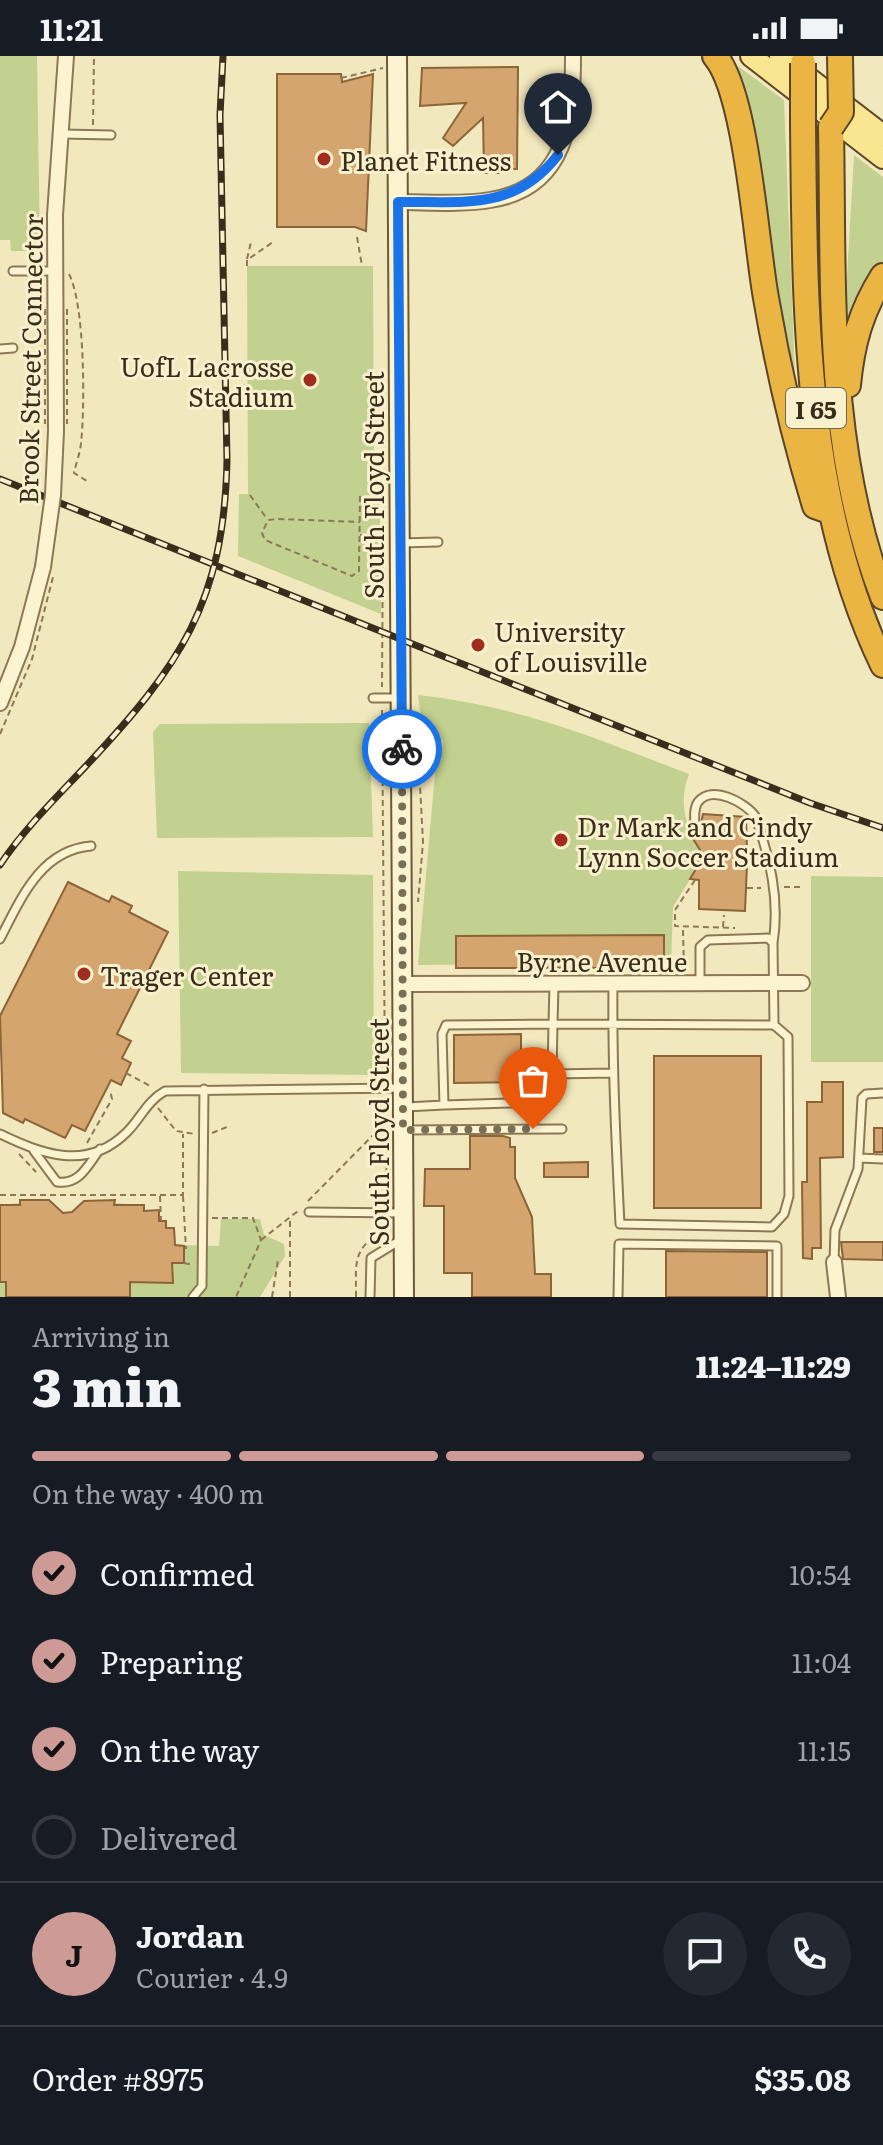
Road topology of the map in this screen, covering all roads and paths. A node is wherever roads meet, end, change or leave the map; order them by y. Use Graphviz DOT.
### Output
graph roads {
  1 [pos="66,56"];
  2 [pos="94,56"];
  3 [pos="573,56"];
  4 [pos="715,56"];
  5 [pos="751,56"];
  6 [pos="828,56"];
  7 [pos="840,56"];
  8 [pos="796,58"];
  9 [pos="391,62"];
  10 [pos="341,78"];
  11 [pos="85,125"];
  12 [pos="831,127"];
  13 [pos="881,127"];
  14 [pos="59,133"];
  15 [pos="111,135"];
  16 [pos="883,158"];
  17 [pos="398,202"];
  18 [pos="357,237"];
  19 [pos="251,242"];
  20 [pos="273,242"];
  21 [pos="247,260"];
  22 [pos="247,266"];
  23 [pos="362,266"];
  24 [pos="60,270"];
  25 [pos="13,271"];
  26 [pos="883,276"];
  27 [pos="50,306"];
  28 [pos="13,348"];
  29 [pos="0,349"];
  30 [pos="86,358"];
  31 [pos="80,359"];
  32 [pos="45,434"];
  33 [pos="846,447"];
  34 [pos="87,481"];
  35 [pos="250,495"];
  36 [pos="360,496"];
  37 [pos="833,512"];
  38 [pos="268,520"];
  39 [pos="360,522"];
  40 [pos="360,535"];
  41 [pos="438,542"];
  42 [pos="398,543"];
  43 [pos="883,597"];
  44 [pos="883,665"];
  45 [pos="403,697"];
  46 [pos="373,698"];
  47 [pos="382,698"];
  48 [pos="0,703"];
  49 [pos="415,719"];
  50 [pos="695,828"];
  51 [pos="91,846"];
  52 [pos="695,880"];
  53 [pos="417,911"];
  54 [pos="724,915"];
  55 [pos="723,928"];
  56 [pos="736,928"];
  57 [pos="683,929"];
  58 [pos="0,939"];
  59 [pos="773,943"];
  60 [pos="684,970"];
  61 [pos="773,983"];
  62 [pos="802,983"];
  63 [pos="403,984"];
  64 [pos="613,984"];
  65 [pos="700,984"];
  66 [pos="554,985"];
  67 [pos="553,1024"];
  68 [pos="612,1025"];
  69 [pos="774,1025"];
  70 [pos="613,1073"];
  71 [pos="552,1074"];
  72 [pos="385,1077"];
  73 [pos="204,1089"];
  74 [pos="110,1090"];
  75 [pos="883,1093"];
  76 [pos="397,1101"];
  77 [pos="444,1105"];
  78 [pos="395,1126"];
  79 [pos="227,1127"];
  80 [pos="562,1129"];
  81 [pos="211,1133"];
  82 [pos="0,1134"];
  83 [pos="183,1134"];
  84 [pos="32,1149"];
  85 [pos="100,1149"];
  86 [pos="17,1152"];
  87 [pos="81,1155"];
  88 [pos="859,1158"];
  89 [pos="883,1159"];
  90 [pos="38,1173"];
  91 [pos="47,1184"];
  92 [pos="0,1195"];
  93 [pos="57,1195"];
  94 [pos="159,1195"];
  95 [pos="183,1195"];
  96 [pos="386,1204"];
  97 [pos="309,1212"];
  98 [pos="403,1213"];
  99 [pos="209,1218"];
  100 [pos="290,1219"];
  101 [pos="161,1221"];
  102 [pos="404,1237"];
  103 [pos="261,1240"];
  104 [pos="186,1249"];
  105 [pos="278,1260"];
  106 [pos="834,1262"];
  107 [pos="184,1263"];
  108 [pos="194,1265"];
  109 [pos="193,1297"];
  110 [pos="236,1297"];
  111 [pos="272,1297"];
  112 [pos="290,1297"];
  113 [pos="370,1297"];
  114 [pos="404,1297"];
  115 [pos="618,1297"];
  116 [pos="777,1297"];
  117 [pos="838,1297"];
  1 -- 14 [label="street, Brook Street Connector"];
  2 -- 11 [label="path"];
  3 -- 17 [label="street"];
  4 -- 37 [label="highway"];
  5 -- 16 [label="main road"];
  6 -- 12 [label="highway, I 65"];
  7 -- 12 [label="highway, bridge"];
  8 -- 13 [label="main road"];
  8 -- 37 [label="highway, I 65, bridge"];
  9 -- 10 [label="path"];
  9 -- 17 [label="street, South Floyd Street"];
  12 -- 33 [label="highway, I 65"];
  14 -- 15 [label="lane"];
  14 -- 24 [label="street, Brook Street Connector"];
  17 -- 42 [label="street, South Floyd Street"];
  18 -- 23 [label="path"];
  19 -- 21 [label="path"];
  20 -- 21 [label="path"];
  21 -- 22 [label="path"];
  24 -- 25 [label="lane"];
  24 -- 27 [label="street, Brook Street Connector"];
  24 -- 31 [label="path"];
  26 -- 33 [label="highway"];
  27 -- 32 [label="path, bridge"];
  27 -- 48 [label="street, Brook Street Connector, bridge"];
  28 -- 29 [label="lane"];
  30 -- 31 [label="path"];
  31 -- 34 [label="path"];
  33 -- 43 [label="highway, I 65"];
  35 -- 38 [label="path"];
  36 -- 39 [label="path"];
  37 -- 44 [label="highway, I 65"];
  38 -- 39 [label="path"];
  38 -- 40 [label="path"];
  39 -- 40 [label="path"];
  40 -- 47 [label="path"];
  41 -- 42 [label="lane"];
  42 -- 45 [label="street, South Floyd Street"];
  45 -- 47 [label="lane"];
  45 -- 63 [label="street, South Floyd Street"];
  46 -- 47 [label="lane"];
  47 -- 72 [label="path"];
  49 -- 53 [label="path"];
  50 -- 59 [label="lane"];
  51 -- 58 [label="lane"];
  52 -- 57 [label="path"];
  54 -- 55 [label="path"];
  55 -- 56 [label="path"];
  55 -- 57 [label="path"];
  57 -- 60 [label="path"];
  59 -- 61 [label="lane"];
  59 -- 65 [label="lane"];
  61 -- 62 [label="street, Byrne Avenue"];
  61 -- 65 [label="street, Byrne Avenue"];
  61 -- 69 [label="lane"];
  63 -- 66 [label="street, Byrne Avenue"];
  63 -- 76 [label="street, South Floyd Street"];
  64 -- 65 [label="street, Byrne Avenue"];
  64 -- 66 [label="street, Byrne Avenue"];
  64 -- 68 [label="lane"];
  66 -- 67 [label="lane"];
  67 -- 68 [label="lane"];
  67 -- 71 [label="lane"];
  67 -- 77 [label="lane"];
  68 -- 69 [label="lane"];
  68 -- 70 [label="lane"];
  69 -- 70 [label="lane"];
  70 -- 71 [label="lane"];
  71 -- 77 [label="lane"];
  73 -- 76 [label="lane"];
  73 -- 85 [label="lane"];
  73 -- 109 [label="lane"];
  74 -- 87 [label="path"];
  75 -- 88 [label="lane"];
  76 -- 77 [label="lane"];
  76 -- 78 [label="street, South Floyd Street"];
  76 -- 78 [label="path"];
  78 -- 80 [label="lane"];
  78 -- 96 [label="path"];
  78 -- 98 [label="street, South Floyd Street"];
  78 -- 100 [label="path"];
  79 -- 81 [label="path"];
  82 -- 84 [label="lane"];
  83 -- 95 [label="path"];
  84 -- 85 [label="lane"];
  84 -- 87 [label="lane"];
  85 -- 87 [label="lane"];
  86 -- 90 [label="path"];
  88 -- 89 [label="lane"];
  88 -- 106 [label="lane"];
  91 -- 93 [label="path"];
  92 -- 93 [label="path"];
  93 -- 94 [label="path"];
  94 -- 95 [label="path"];
  94 -- 101 [label="path"];
  95 -- 104 [label="path"];
  97 -- 98 [label="lane"];
  98 -- 102 [label="street, South Floyd Street"];
  99 -- 103 [label="path"];
  100 -- 103 [label="path"];
  100 -- 112 [label="path"];
  102 -- 113 [label="lane"];
  102 -- 114 [label="street, South Floyd Street"];
  103 -- 110 [label="path"];
  105 -- 111 [label="path"];
  106 -- 117 [label="street"];
  107 -- 108 [label="path"];
  115 -- 116 [label="lane"];
}
